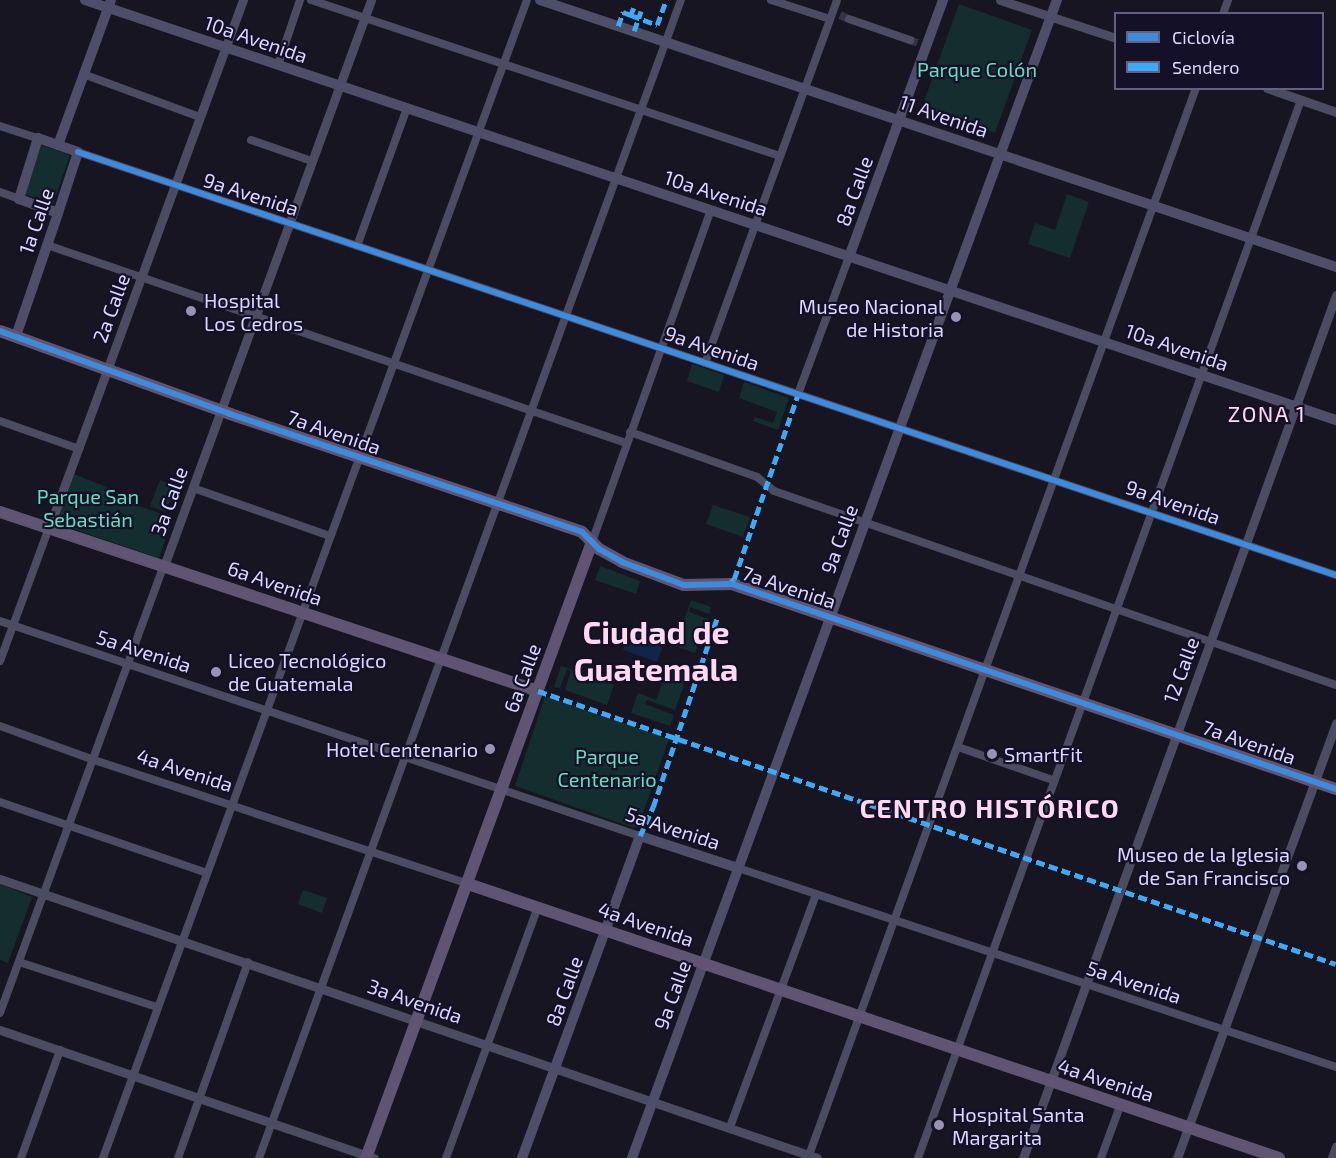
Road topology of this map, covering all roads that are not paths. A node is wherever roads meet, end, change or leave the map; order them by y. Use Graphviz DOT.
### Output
graph roads {
  1 [pos="86,0"];
  2 [pos="243,0"];
  3 [pos="300,0"];
  4 [pos="311,0"];
  5 [pos="371,0"];
  6 [pos="527,0"];
  7 [pos="540,0"];
  8 [pos="681,0"];
  9 [pos="771,0"];
  10 [pos="837,0"];
  11 [pos="943,0"];
  12 [pos="1000,0"];
  13 [pos="1057,0"];
  14 [pos="110,4"];
  15 [pos="834,16"];
  16 [pos="1050,17"];
  17 [pos="364,18"];
  18 [pos="849,19"];
  19 [pos="1114,38"];
  20 [pos="910,40"];
  21 [pos="666,42"];
  22 [pos="225,48"];
  23 [pos="504,64"];
  24 [pos="278,65"];
  25 [pos="83,74"];
  26 [pos="339,86"];
  27 [pos="805,89"];
  28 [pos="1195,90"];
  29 [pos="1273,90"];
  30 [pos="1301,100"];
  31 [pos="407,108"];
  32 [pos="641,110"];
  33 [pos="1336,112"];
  34 [pos="200,117"];
  35 [pos="898,120"];
  36 [pos="0,126"];
  37 [pos="480,132"];
  38 [pos="38,138"];
  39 [pos="251,140"];
  40 [pos="58,145"];
  41 [pos="78,152"];
  42 [pos="1000,154"];
  43 [pos="780,156"];
  44 [pos="312,161"];
  45 [pos="616,180"];
  46 [pos="175,186"];
  47 [pos="0,192"];
  48 [pos="19,199"];
  49 [pos="1154,206"];
  50 [pos="711,210"];
  51 [pos="58,213"];
  52 [pos="289,224"];
  53 [pos="755,225"];
  54 [pos="1251,238"];
  55 [pos="47,245"];
  56 [pos="357,246"];
  57 [pos="849,257"];
  58 [pos="1336,267"];
  59 [pos="429,271"];
  60 [pos="142,277"];
  61 [pos="949,290"];
  62 [pos="1336,296"];
  63 [pos="256,316"];
  64 [pos="566,317"];
  65 [pos="0,331"];
  66 [pos="16,336"];
  67 [pos="1104,341"];
  68 [pos="660,348"];
  69 [pos="705,363"];
  70 [pos="394,364"];
  71 [pos="108,369"];
  72 [pos="1201,373"];
  73 [pos="798,394"];
  74 [pos="1296,406"];
  75 [pos="221,411"];
  76 [pos="532,412"];
  77 [pos="1336,420"];
  78 [pos="0,421"];
  79 [pos="898,427"];
  80 [pos="630,432"];
  81 [pos="626,442"];
  82 [pos="79,449"];
  83 [pos="358,458"];
  84 [pos="1053,480"];
  85 [pos="193,488"];
  86 [pos="498,505"];
  87 [pos="0,512"];
  88 [pos="1151,512"];
  89 [pos="863,522"];
  90 [pos="49,528"];
  91 [pos="330,536"];
  92 [pos="592,542"];
  93 [pos="1245,545"];
  94 [pos="164,566"];
  95 [pos="1336,575"];
  96 [pos="1021,576"];
  97 [pos="1116,609"];
  98 [pos="303,613"];
  99 [pos="830,617"];
  100 [pos="0,621"];
  101 [pos="13,626"];
  102 [pos="1210,641"];
  103 [pos="441,659"];
  104 [pos="0,661"];
  105 [pos="129,666"];
  106 [pos="986,670"];
  107 [pos="1336,685"];
  108 [pos="538,691"];
  109 [pos="1081,702"];
  110 [pos="267,711"];
  111 [pos="1336,723"];
  112 [pos="0,726"];
  113 [pos="1176,735"];
  114 [pos="958,747"];
  115 [pos="406,757"];
  116 [pos="94,760"];
  117 [pos="1053,780"];
  118 [pos="1314,781"];
  119 [pos="1336,789"];
  120 [pos="502,791"];
  121 [pos="0,802"];
  122 [pos="231,806"];
  123 [pos="70,825"];
  124 [pos="640,836"];
  125 [pos="371,851"];
  126 [pos="738,868"];
  127 [pos="207,873"];
  128 [pos="0,879"];
  129 [pos="468,884"];
  130 [pos="44,894"];
  131 [pos="816,894"];
  132 [pos="538,907"];
  133 [pos="895,921"];
  134 [pos="606,930"];
  135 [pos="182,940"];
  136 [pos="990,953"];
  137 [pos="19,962"];
  138 [pos="248,962"];
  139 [pos="702,964"];
  140 [pos="1086,985"];
  141 [pos="321,988"];
  142 [pos="779,991"];
  143 [pos="157,1007"];
  144 [pos="0,1013"];
  145 [pos="860,1018"];
  146 [pos="418,1021"];
  147 [pos="0,1030"];
  148 [pos="1223,1030"];
  149 [pos="488,1044"];
  150 [pos="60,1050"];
  151 [pos="955,1050"];
  152 [pos="555,1067"];
  153 [pos="1336,1067"];
  154 [pos="133,1075"];
  155 [pos="1050,1082"];
  156 [pos="200,1098"];
  157 [pos="654,1101"];
  158 [pos="1120,1106"];
  159 [pos="272,1123"];
  160 [pos="730,1127"];
  161 [pos="1189,1128"];
  162 [pos="1336,1147"];
  163 [pos="369,1157"];
  164 [pos="812,1157"];
  165 [pos="21,1158"];
  166 [pos="103,1158"];
  167 [pos="178,1158"];
  168 [pos="259,1158"];
  169 [pos="446,1158"];
  170 [pos="522,1158"];
  171 [pos="632,1158"];
  172 [pos="918,1158"];
  173 [pos="1023,1158"];
  174 [pos="1101,1158"];
  175 [pos="1177,1158"];
  176 [pos="1280,1158"];
  177 [pos="1332,1158"];
  1 -- 14 [label="main road, 10a Avenida"];
  2 -- 22 [label="street, 2a Calle"];
  3 -- 24 [label="street"];
  4 -- 17 [label="street"];
  5 -- 17 [label="street, 3a Calle"];
  6 -- 23 [label="street"];
  7 -- 21 [label="main road, 11 Avenida"];
  8 -- 21 [label="street"];
  9 -- 15 [label="street"];
  10 -- 15 [label="street"];
  11 -- 35 [label="main road, 8a Calle"];
  12 -- 16 [label="street"];
  13 -- 16 [label="main road, 9a Calle"];
  14 -- 22 [label="main road, 10a Avenida"];
  14 -- 25 [label="main road"];
  15 -- 27 [label="street"];
  16 -- 19 [label="street"];
  16 -- 42 [label="main road, 9a Calle"];
  17 -- 23 [label="street"];
  17 -- 26 [label="street, 3a Calle"];
  18 -- 20 [label="street"];
  21 -- 27 [label="main road, 11 Avenida"];
  21 -- 32 [label="street"];
  22 -- 24 [label="main road, 10a Avenida"];
  22 -- 34 [label="street, 2a Calle"];
  23 -- 32 [label="street"];
  23 -- 37 [label="street"];
  24 -- 26 [label="main road, 10a Avenida"];
  25 -- 34 [label="street"];
  25 -- 40 [label="main road"];
  26 -- 31 [label="main road, 10a Avenida"];
  26 -- 44 [label="street, 3a Calle"];
  27 -- 35 [label="main road, 11 Avenida"];
  27 -- 43 [label="street"];
  28 -- 49 [label="street"];
  29 -- 30 [label="street"];
  30 -- 33 [label="street"];
  30 -- 54 [label="street"];
  31 -- 37 [label="main road, 10a Avenida"];
  31 -- 56 [label="street"];
  32 -- 43 [label="street"];
  32 -- 45 [label="street"];
  34 -- 46 [label="street, 2a Calle"];
  35 -- 42 [label="main road, 11 Avenida"];
  35 -- 57 [label="main road, 8a Calle"];
  36 -- 38 [label="street, 9a Avenida"];
  37 -- 45 [label="main road, 10a Avenida"];
  37 -- 59 [label="street"];
  38 -- 40 [label="main road, 9a Avenida"];
  38 -- 48 [label="main road, 1a Calle"];
  39 -- 44 [label="street"];
  40 -- 41 [label="main road, 9a Avenida"];
  41 -- 46 [label="street, 9a Avenida"];
  41 -- 51 [label="main road, 1a Calle"];
  42 -- 49 [label="main road, 11 Avenida"];
  42 -- 61 [label="main road, 9a Calle"];
  43 -- 53 [label="street"];
  44 -- 52 [label="street, 3a Calle"];
  45 -- 50 [label="main road, 10a Avenida"];
  45 -- 64 [label="street"];
  46 -- 52 [label="street, 9a Avenida"];
  46 -- 60 [label="street, 2a Calle"];
  47 -- 48 [label="street"];
  48 -- 51 [label="main road"];
  49 -- 54 [label="main road, 11 Avenida"];
  49 -- 67 [label="street"];
  50 -- 53 [label="main road, 10a Avenida"];
  50 -- 68 [label="street, 6a Calle"];
  51 -- 55 [label="main road, 1a Calle"];
  52 -- 56 [label="street, 9a Avenida"];
  52 -- 63 [label="street, 3a Calle"];
  53 -- 57 [label="main road, 10a Avenida"];
  53 -- 69 [label="street"];
  54 -- 58 [label="main road, 11 Avenida"];
  54 -- 72 [label="street"];
  55 -- 60 [label="street"];
  55 -- 66 [label="main road, 1a Calle"];
  56 -- 59 [label="street, 9a Avenida"];
  57 -- 61 [label="main road, 10a Avenida"];
  57 -- 73 [label="street, 8a Calle"];
  59 -- 64 [label="street, 9a Avenida"];
  59 -- 70 [label="street"];
  60 -- 63 [label="street"];
  60 -- 71 [label="street, 2a Calle"];
  61 -- 67 [label="main road, 10a Avenida"];
  61 -- 79 [label="main road, 9a Calle"];
  62 -- 74 [label="street, 12 Calle"];
  63 -- 70 [label="street"];
  63 -- 75 [label="street, 3a Calle"];
  64 -- 68 [label="street, 9a Avenida"];
  64 -- 76 [label="street"];
  65 -- 66 [label="main road, 7a Avenida"];
  66 -- 71 [label="main road, 7a Avenida"];
  67 -- 72 [label="main road, 10a Avenida"];
  67 -- 84 [label="street"];
  68 -- 69 [label="street, 9a Avenida"];
  68 -- 80 [label="street, 6a Calle"];
  69 -- 73 [label="street, 9a Avenida"];
  70 -- 76 [label="street"];
  70 -- 83 [label="street"];
  71 -- 75 [label="main road, 7a Avenida"];
  71 -- 82 [label="street, 2a Calle"];
  72 -- 74 [label="main road, 10a Avenida"];
  72 -- 88 [label="street"];
  73 -- 79 [label="street, 9a Avenida"];
  74 -- 77 [label="main road, 10a Avenida"];
  74 -- 93 [label="street, 12 Calle"];
  75 -- 83 [label="main road, 7a Avenida"];
  75 -- 85 [label="street, 3a Calle"];
  76 -- 81 [label="street"];
  76 -- 86 [label="street"];
  78 -- 82 [label="street"];
  79 -- 84 [label="street, 9a Avenida"];
  79 -- 89 [label="main road, 9a Calle"];
  80 -- 81 [label="street, 6a Calle"];
  80 -- 89 [label="street"];
  81 -- 92 [label="street, 6a Calle"];
  82 -- 90 [label="street, 2a Calle"];
  83 -- 86 [label="main road, 7a Avenida"];
  83 -- 91 [label="street"];
  84 -- 88 [label="street, 9a Avenida"];
  84 -- 96 [label="street"];
  85 -- 91 [label="street"];
  85 -- 94 [label="street, 3a Calle"];
  86 -- 92 [label="main road, 7a Avenida"];
  86 -- 103 [label="street"];
  87 -- 90 [label="main road, 6a Avenida"];
  88 -- 93 [label="street, 9a Avenida"];
  88 -- 97 [label="street"];
  89 -- 96 [label="street"];
  89 -- 99 [label="main road, 9a Calle"];
  90 -- 94 [label="main road, 6a Avenida"];
  90 -- 101 [label="street, 2a Calle"];
  91 -- 98 [label="street"];
  92 -- 99 [label="main road, 7a Avenida"];
  92 -- 108 [label="main road, 6a Calle"];
  93 -- 95 [label="street, 9a Avenida"];
  93 -- 102 [label="street, 12 Calle"];
  94 -- 98 [label="main road, 6a Avenida"];
  94 -- 105 [label="street, 3a Calle"];
  96 -- 97 [label="street"];
  96 -- 106 [label="street"];
  97 -- 102 [label="street"];
  97 -- 109 [label="street"];
  98 -- 103 [label="main road, 6a Avenida"];
  98 -- 110 [label="street"];
  99 -- 106 [label="main road, 7a Avenida"];
  99 -- 126 [label="main road, 9a Calle"];
  100 -- 101 [label="street, 5a Avenida"];
  101 -- 104 [label="street, 2a Calle"];
  101 -- 105 [label="street, 5a Avenida"];
  102 -- 107 [label="street"];
  102 -- 113 [label="street, 12 Calle"];
  103 -- 108 [label="main road, 6a Avenida"];
  103 -- 115 [label="street"];
  105 -- 110 [label="street, 5a Avenida"];
  105 -- 116 [label="street, 3a Calle"];
  106 -- 109 [label="main road, 7a Avenida"];
  106 -- 114 [label="street"];
  108 -- 120 [label="main road, 6a Calle"];
  109 -- 113 [label="main road, 7a Avenida"];
  109 -- 117 [label="street"];
  110 -- 115 [label="street, 5a Avenida"];
  110 -- 122 [label="street"];
  111 -- 118 [label="street"];
  112 -- 116 [label="street, 4a Avenida"];
  113 -- 118 [label="main road, 7a Avenida"];
  113 -- 140 [label="street, 12 Calle"];
  114 -- 117 [label="street"];
  114 -- 133 [label="street"];
  115 -- 120 [label="street, 5a Avenida"];
  115 -- 125 [label="street"];
  116 -- 122 [label="street, 4a Avenida"];
  116 -- 123 [label="street, 3a Calle"];
  117 -- 136 [label="street"];
  118 -- 119 [label="main road, 7a Avenida"];
  118 -- 148 [label="street"];
  120 -- 124 [label="street, 5a Avenida"];
  120 -- 129 [label="main road, 6a Calle"];
  121 -- 123 [label="street"];
  122 -- 125 [label="street, 4a Avenida"];
  122 -- 127 [label="street"];
  123 -- 127 [label="street"];
  123 -- 130 [label="street, 3a Calle"];
  124 -- 126 [label="main road, 5a Avenida"];
  124 -- 134 [label="main road, 8a Calle"];
  125 -- 129 [label="street, 4a Avenida"];
  125 -- 141 [label="street"];
  126 -- 131 [label="street, 5a Avenida"];
  126 -- 139 [label="main road, 9a Calle"];
  127 -- 135 [label="street"];
  128 -- 130 [label="street, 3a Avenida"];
  129 -- 132 [label="main road, 4a Avenida"];
  129 -- 146 [label="main road, 6a Calle"];
  130 -- 135 [label="street, 3a Avenida"];
  130 -- 137 [label="street, 3a Calle"];
  131 -- 133 [label="street, 5a Avenida"];
  131 -- 142 [label="street"];
  132 -- 134 [label="main road, 4a Avenida"];
  132 -- 149 [label="street"];
  133 -- 136 [label="street, 5a Avenida"];
  133 -- 145 [label="street"];
  134 -- 139 [label="main road, 4a Avenida"];
  134 -- 152 [label="main road, 8a Calle"];
  135 -- 138 [label="street, 3a Avenida"];
  135 -- 143 [label="street"];
  136 -- 140 [label="street, 5a Avenida"];
  136 -- 151 [label="street"];
  137 -- 143 [label="street"];
  137 -- 144 [label="street, 3a Calle"];
  138 -- 141 [label="street, 3a Avenida"];
  138 -- 156 [label="street"];
  139 -- 142 [label="main road, 4a Avenida"];
  139 -- 157 [label="main road, 9a Calle"];
  140 -- 148 [label="street, 5a Avenida"];
  140 -- 155 [label="street, 12 Calle"];
  141 -- 146 [label="street, 3a Avenida"];
  141 -- 159 [label="street"];
  142 -- 145 [label="main road, 4a Avenida"];
  142 -- 160 [label="street"];
  143 -- 154 [label="street"];
  145 -- 151 [label="main road, 4a Avenida"];
  145 -- 164 [label="street"];
  146 -- 149 [label="street, 3a Avenida"];
  146 -- 163 [label="main road, 6a Calle"];
  147 -- 150 [label="street"];
  148 -- 153 [label="street, 5a Avenida"];
  148 -- 161 [label="street"];
  149 -- 152 [label="street, 3a Avenida"];
  149 -- 169 [label="street"];
  150 -- 154 [label="street"];
  150 -- 165 [label="street"];
  151 -- 155 [label="main road, 4a Avenida"];
  151 -- 172 [label="street"];
  152 -- 157 [label="street, 3a Avenida"];
  152 -- 170 [label="main road, 8a Calle"];
  154 -- 156 [label="street"];
  154 -- 166 [label="street"];
  155 -- 158 [label="main road, 4a Avenida"];
  155 -- 173 [label="street, 12 Calle"];
  156 -- 159 [label="street"];
  156 -- 167 [label="street"];
  157 -- 160 [label="street, 3a Avenida"];
  157 -- 171 [label="main road, 9a Calle"];
  158 -- 161 [label="main road, 4a Avenida"];
  158 -- 174 [label="street"];
  159 -- 163 [label="street"];
  159 -- 168 [label="street"];
  160 -- 164 [label="street, 3a Avenida"];
  161 -- 175 [label="street"];
  161 -- 176 [label="main road, 4a Avenida"];
  162 -- 177 [label="street"];
}
